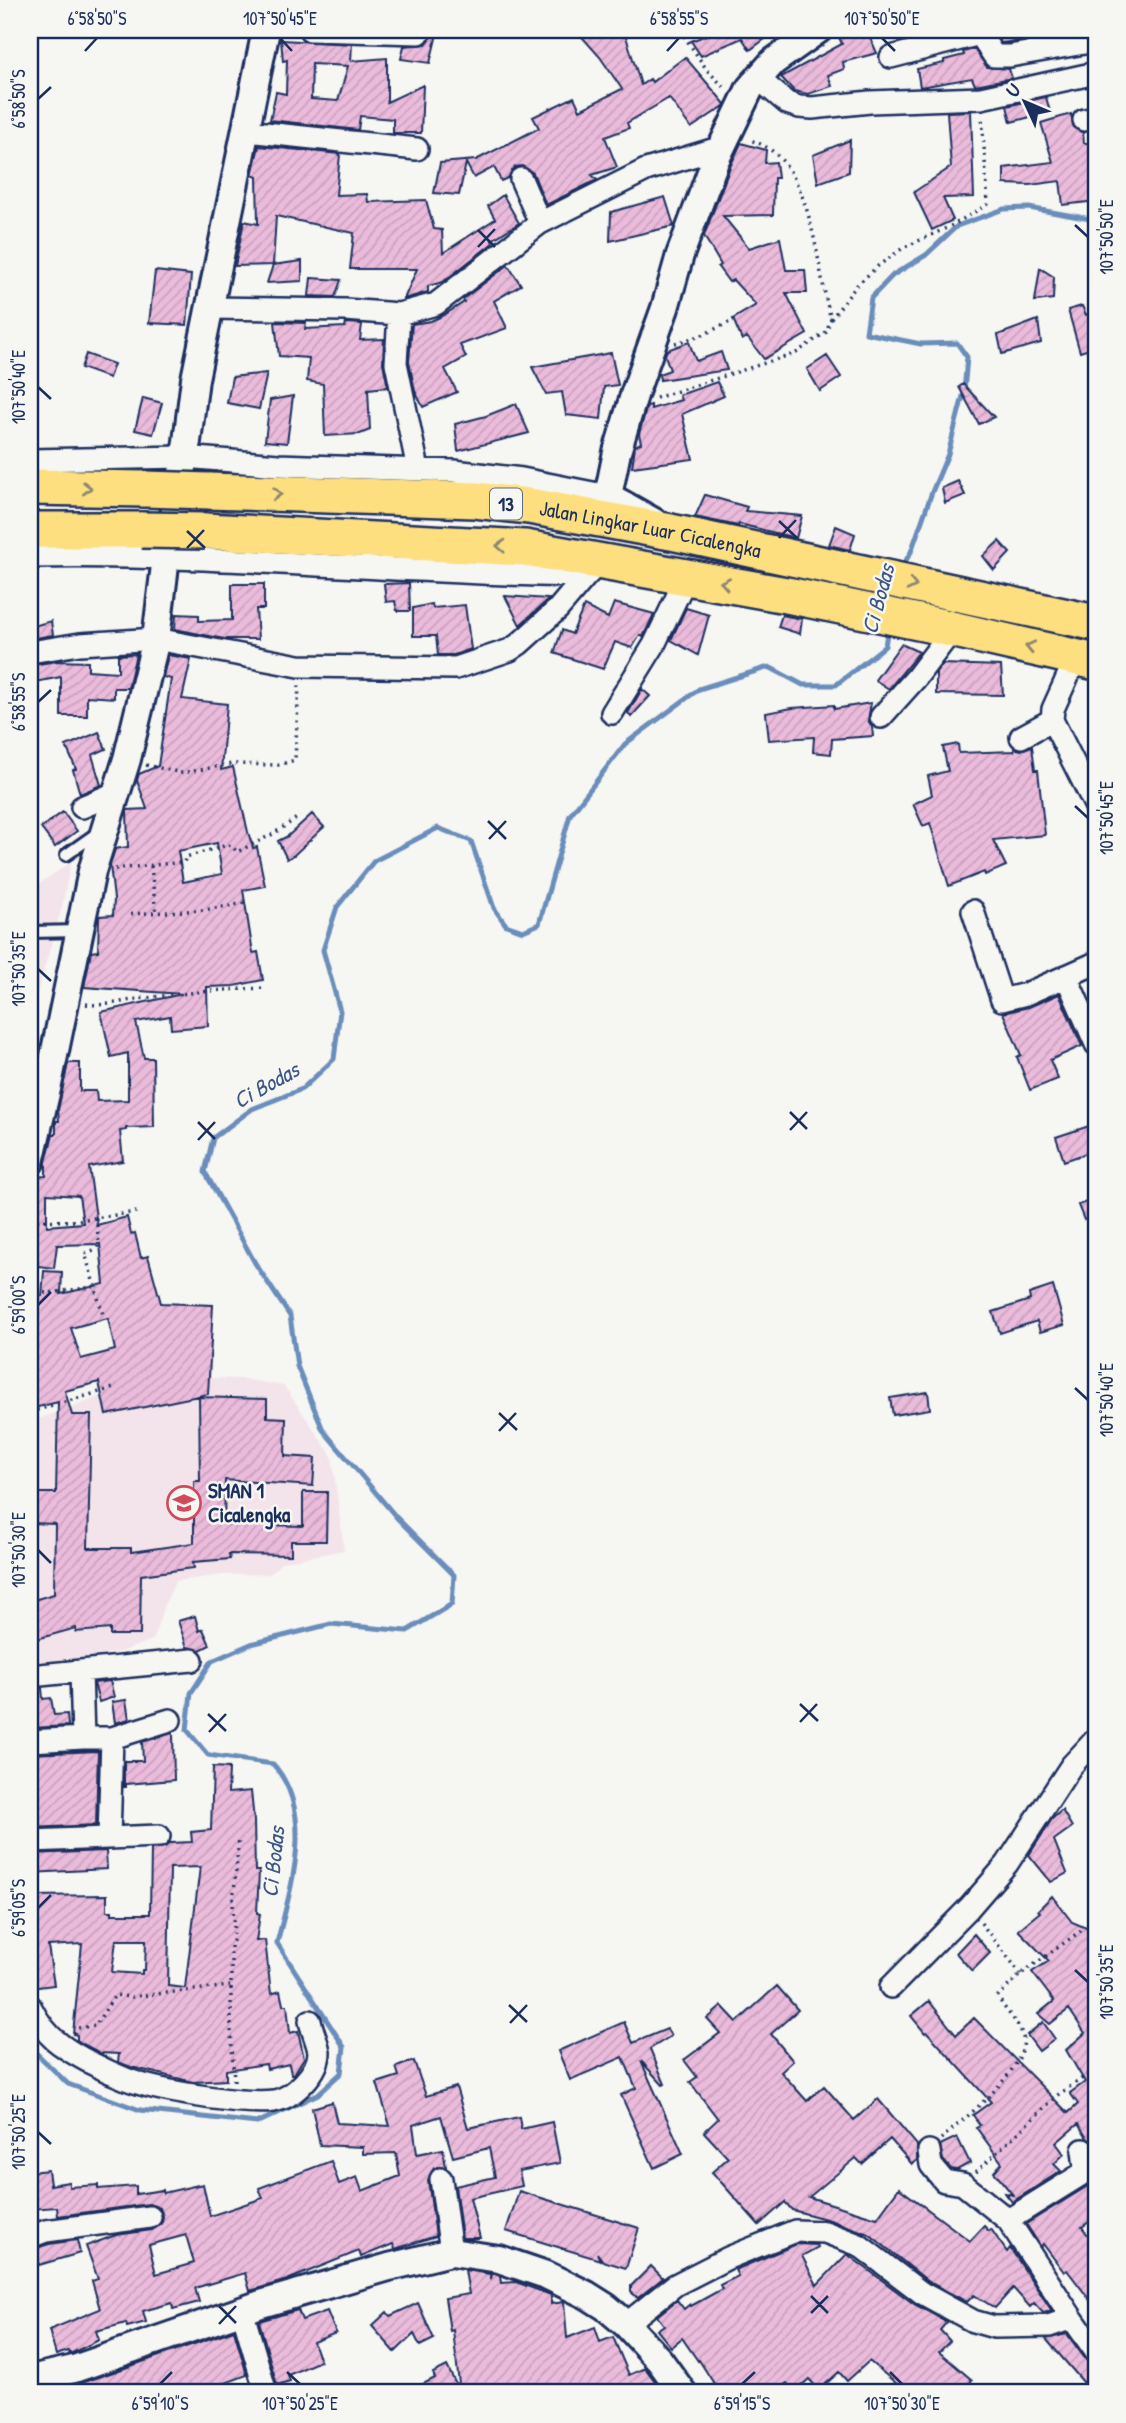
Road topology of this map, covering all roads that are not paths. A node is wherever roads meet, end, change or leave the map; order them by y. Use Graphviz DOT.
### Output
graph roads {
  1 [pos="266,30"];
  2 [pos="310,30"];
  3 [pos="818,30"];
  4 [pos="419,33"];
  5 [pos="1096,41"];
  6 [pos="891,57"];
  7 [pos="1096,72"];
  8 [pos="759,79"];
  9 [pos="246,131"];
  10 [pos="725,141"];
  11 [pos="417,149"];
  12 [pos="521,179"];
  13 [pos="540,223"];
  14 [pos="208,308"];
  15 [pos="399,314"];
  16 [pos="185,457"];
  17 [pos="30,460"];
  18 [pos="418,470"];
  19 [pos="30,487"];
  20 [pos="608,496"];
  21 [pos="30,530"];
  22 [pos="671,532"];
  23 [pos="30,557"];
  24 [pos="166,557"];
  25 [pos="594,568"];
  26 [pos="687,576"];
  27 [pos="1096,623"];
  28 [pos="946,627"];
  29 [pos="156,639"];
  30 [pos="30,652"];
  31 [pos="1086,660"];
  32 [pos="612,713"];
  33 [pos="881,717"];
  34 [pos="1052,720"];
  35 [pos="1020,737"];
  36 [pos="118,792"];
  37 [pos="82,807"];
  38 [pos="1096,807"];
  39 [pos="105,827"];
  40 [pos="66,855"];
  41 [pos="973,911"];
  42 [pos="80,931"];
  43 [pos="30,932"];
  44 [pos="1096,963"];
  45 [pos="1066,976"];
  46 [pos="1093,1030"];
  47 [pos="30,1162"];
  48 [pos="192,1660"];
  49 [pos="81,1671"];
  50 [pos="30,1676"];
  51 [pos="170,1720"];
  52 [pos="83,1738"];
  53 [pos="112,1738"];
  54 [pos="1096,1739"];
  55 [pos="30,1741"];
  56 [pos="159,1836"];
  57 [pos="109,1838"];
  58 [pos="30,1841"];
  59 [pos="891,1987"];
  60 [pos="30,2006"];
  61 [pos="310,2021"];
  62 [pos="1083,2150"];
  63 [pos="929,2151"];
  64 [pos="441,2179"];
  65 [pos="150,2217"];
  66 [pos="1008,2220"];
  67 [pos="30,2237"];
  68 [pos="451,2252"];
  69 [pos="242,2310"];
  70 [pos="1072,2318"];
  71 [pos="626,2324"];
  72 [pos="1096,2352"];
  73 [pos="33,2381"];
  74 [pos="266,2393"];
  75 [pos="683,2393"];
  1 -- 9 [label="street"];
  2 -- 4 [label="street"];
  3 -- 8 [label="street"];
  5 -- 6 [label="street"];
  7 -- 8 [label="street"];
  8 -- 10 [label="street"];
  9 -- 11 [label="street"];
  9 -- 14 [label="street"];
  10 -- 13 [label="street"];
  10 -- 20 [label="street"];
  12 -- 13 [label="street"];
  13 -- 15 [label="street"];
  14 -- 15 [label="street"];
  14 -- 16 [label="street"];
  15 -- 18 [label="street"];
  16 -- 17 [label="street"];
  16 -- 18 [label="street"];
  16 -- 24 [label="street"];
  18 -- 20 [label="street"];
  19 -- 22 [label="highway, Jalan Lingkar Luar Cicalengka / 13, one-way, bridge"];
  20 -- 22 [label="street"];
  25 -- 21 [label="highway, Jalan Lingkar Luar Cicalengka / 13, one-way, bridge"];
  22 -- 27 [label="highway, Jalan Lingkar Luar Cicalengka / 13, one-way"];
  23 -- 24 [label="street"];
  24 -- 25 [label="street"];
  24 -- 29 [label="street"];
  25 -- 26 [label="highway, Jalan Lingkar Luar Cicalengka / 13"];
  25 -- 29 [label="street"];
  28 -- 26 [label="highway, Jalan Lingkar Luar Cicalengka / 13, one-way"];
  26 -- 32 [label="street"];
  31 -- 28 [label="highway, Jalan Lingkar Luar Cicalengka / 13, one-way"];
  28 -- 33 [label="street"];
  29 -- 30 [label="street"];
  29 -- 36 [label="street"];
  31 -- 34 [label="street"];
  34 -- 35 [label="street"];
  34 -- 38 [label="street"];
  36 -- 37 [label="street"];
  36 -- 39 [label="street"];
  39 -- 40 [label="lane"];
  39 -- 42 [label="street"];
  41 -- 45 [label="street"];
  42 -- 43 [label="lane"];
  42 -- 47 [label="street"];
  44 -- 45 [label="street"];
  45 -- 46 [label="street"];
  48 -- 49 [label="street"];
  49 -- 50 [label="street"];
  49 -- 52 [label="street"];
  51 -- 53 [label="street"];
  52 -- 53 [label="street"];
  52 -- 55 [label="street"];
  53 -- 57 [label="street"];
  54 -- 59 [label="street"];
  56 -- 57 [label="street"];
  57 -- 58 [label="street"];
  60 -- 61 [label="street"];
  62 -- 66 [label="street"];
  63 -- 66 [label="street"];
  64 -- 68 [label="street"];
  65 -- 67 [label="street"];
  66 -- 70 [label="street"];
  68 -- 69 [label="street"];
  68 -- 71 [label="street"];
  69 -- 73 [label="street"];
  69 -- 74 [label="street"];
  70 -- 71 [label="street"];
  70 -- 72 [label="street"];
  71 -- 75 [label="street"];
}
